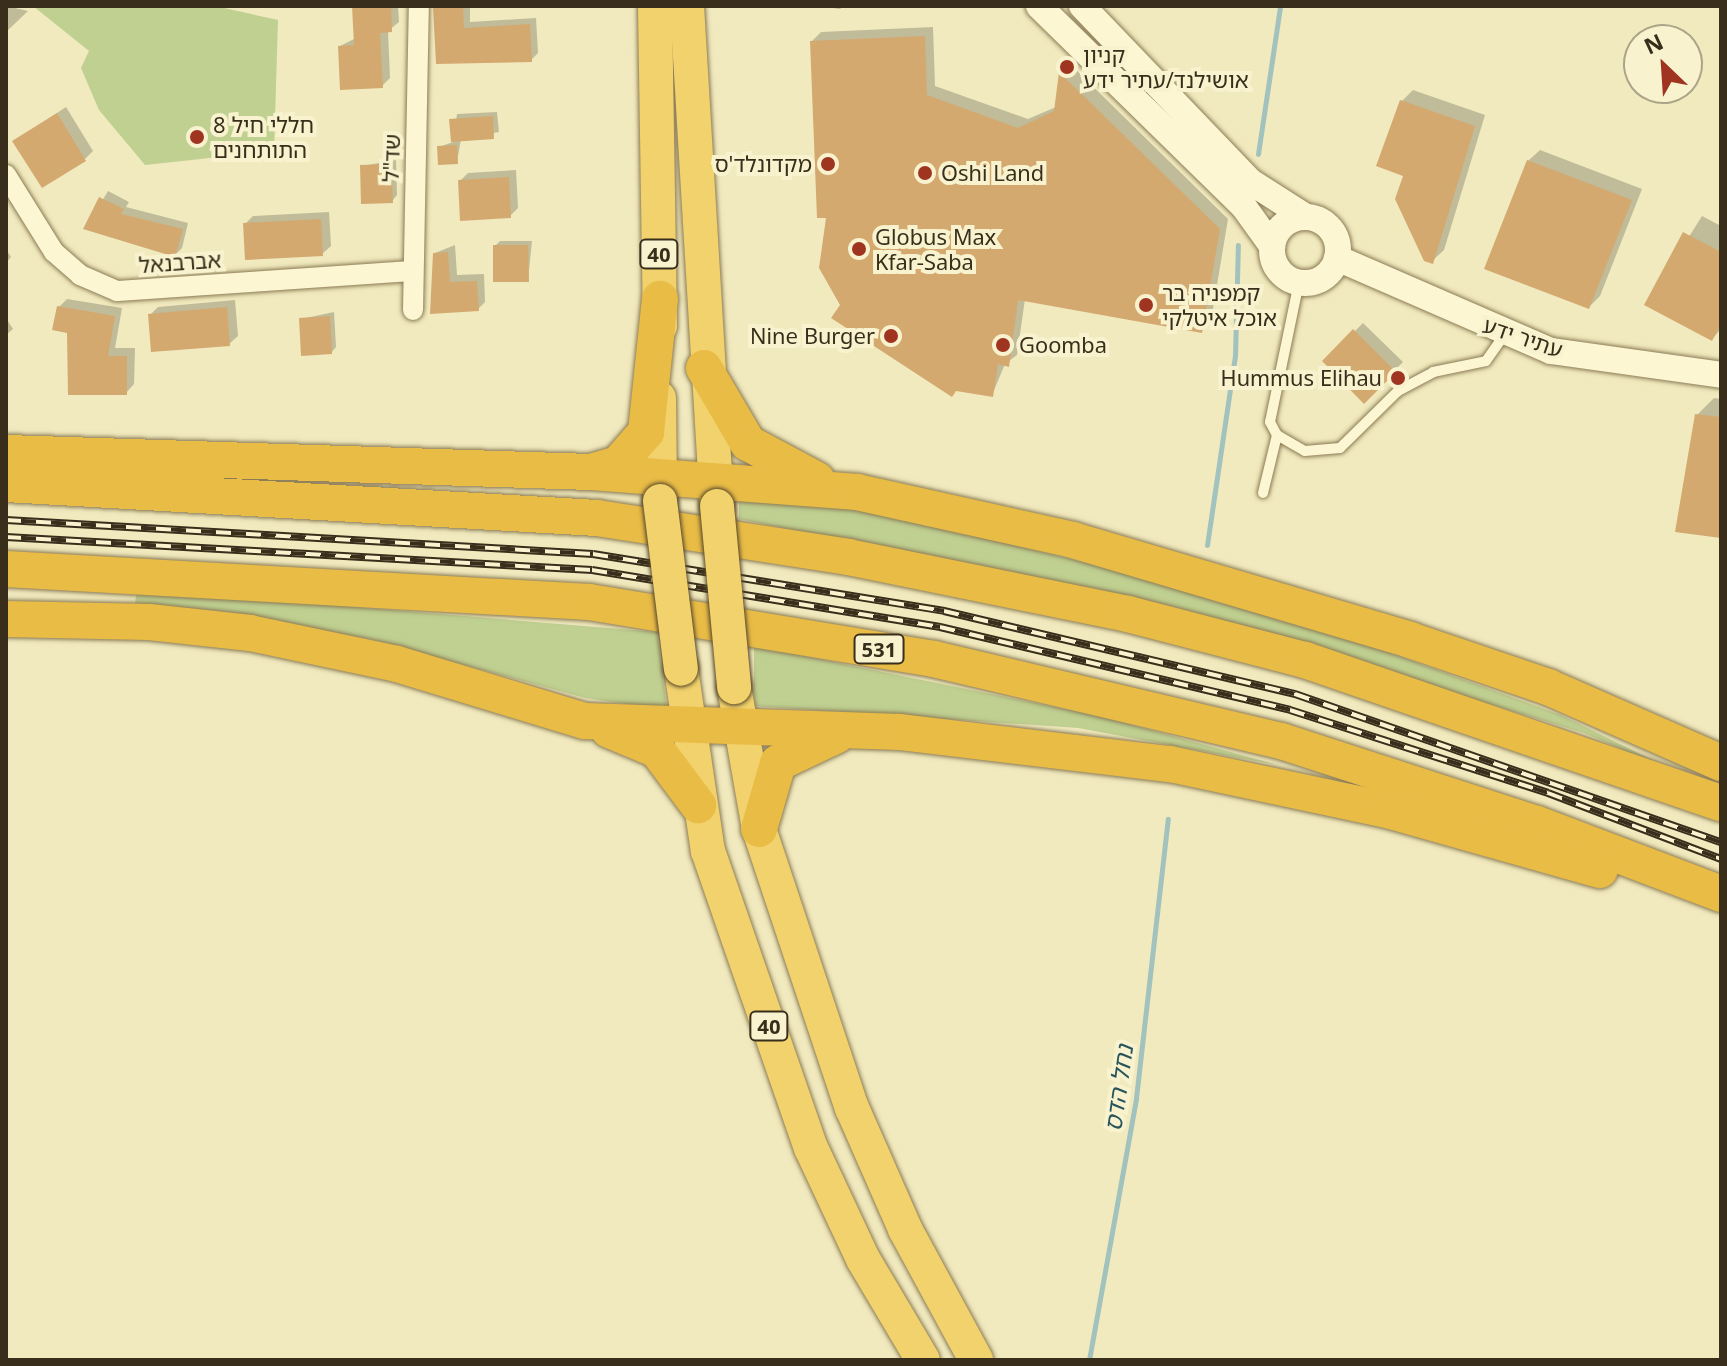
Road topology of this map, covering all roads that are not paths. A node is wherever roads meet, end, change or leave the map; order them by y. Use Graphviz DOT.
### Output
graph roads {
  1 [pos="419,6"];
  2 [pos="655,6"];
  3 [pos="687,6"];
  4 [pos="1039,6"];
  5 [pos="1082,6"];
  6 [pos="6,175"];
  7 [pos="1306,217"];
  8 [pos="1272,246"];
  9 [pos="1337,258"];
  10 [pos="412,271"];
  11 [pos="1299,282"];
  12 [pos="660,299"];
  13 [pos="413,310"];
  14 [pos="1506,332"];
  15 [pos="704,368"];
  16 [pos="1721,375"];
  17 [pos="1277,435"];
  18 [pos="6,453"];
  19 [pos="591,472"];
  20 [pos="6,484"];
  21 [pos="660,488"];
  22 [pos="716,492"];
  23 [pos="857,492"];
  24 [pos="1263,493"];
  25 [pos="6,569"];
  26 [pos="6,619"];
  27 [pos="585,721"];
  28 [pos="686,727"];
  29 [pos="736,729"];
  30 [pos="845,731"];
  31 [pos="1721,763"];
  32 [pos="1721,803"];
  33 [pos="698,805"];
  34 [pos="759,829"];
  35 [pos="1721,894"];
  36 [pos="1721,908"];
  37 [pos="923,1360"];
  38 [pos="976,1360"];
  1 -- 10 [label="street, שד\"ל"];
  2 -- 12 [label="highway, 40"];
  3 -- 15 [label="highway, 40"];
  4 -- 8 [label="street"];
  5 -- 7 [label="street"];
  6 -- 10 [label="street, אברבנאל"];
  7 -- 8 [label="street"];
  7 -- 9 [label="street"];
  8 -- 11 [label="street"];
  9 -- 11 [label="street"];
  9 -- 14 [label="street, עתיר ידע"];
  10 -- 13 [label="street, שד\"ל"];
  11 -- 17 [label="lane"];
  12 -- 19 [label="highway"];
  12 -- 21 [label="highway, 40"];
  14 -- 16 [label="street, עתיר ידע"];
  14 -- 17 [label="lane"];
  15 -- 22 [label="highway, 40"];
  15 -- 23 [label="highway"];
  17 -- 24 [label="lane"];
  18 -- 19 [label="highway"];
  19 -- 21 [label="highway"];
  20 -- 32 [label="highway"];
  21 -- 22 [label="highway"];
  21 -- 28 [label="highway, 40, bridge"];
  22 -- 23 [label="highway"];
  22 -- 29 [label="highway, 40, bridge"];
  23 -- 31 [label="highway"];
  25 -- 35 [label="highway, 531"];
  26 -- 27 [label="highway"];
  27 -- 28 [label="highway"];
  27 -- 33 [label="highway"];
  28 -- 29 [label="highway"];
  28 -- 33 [label="highway, 40"];
  29 -- 30 [label="highway"];
  29 -- 34 [label="highway, 40"];
  30 -- 34 [label="highway"];
  30 -- 36 [label="highway"];
  33 -- 37 [label="highway, 40"];
  34 -- 38 [label="highway, 40"];
}
